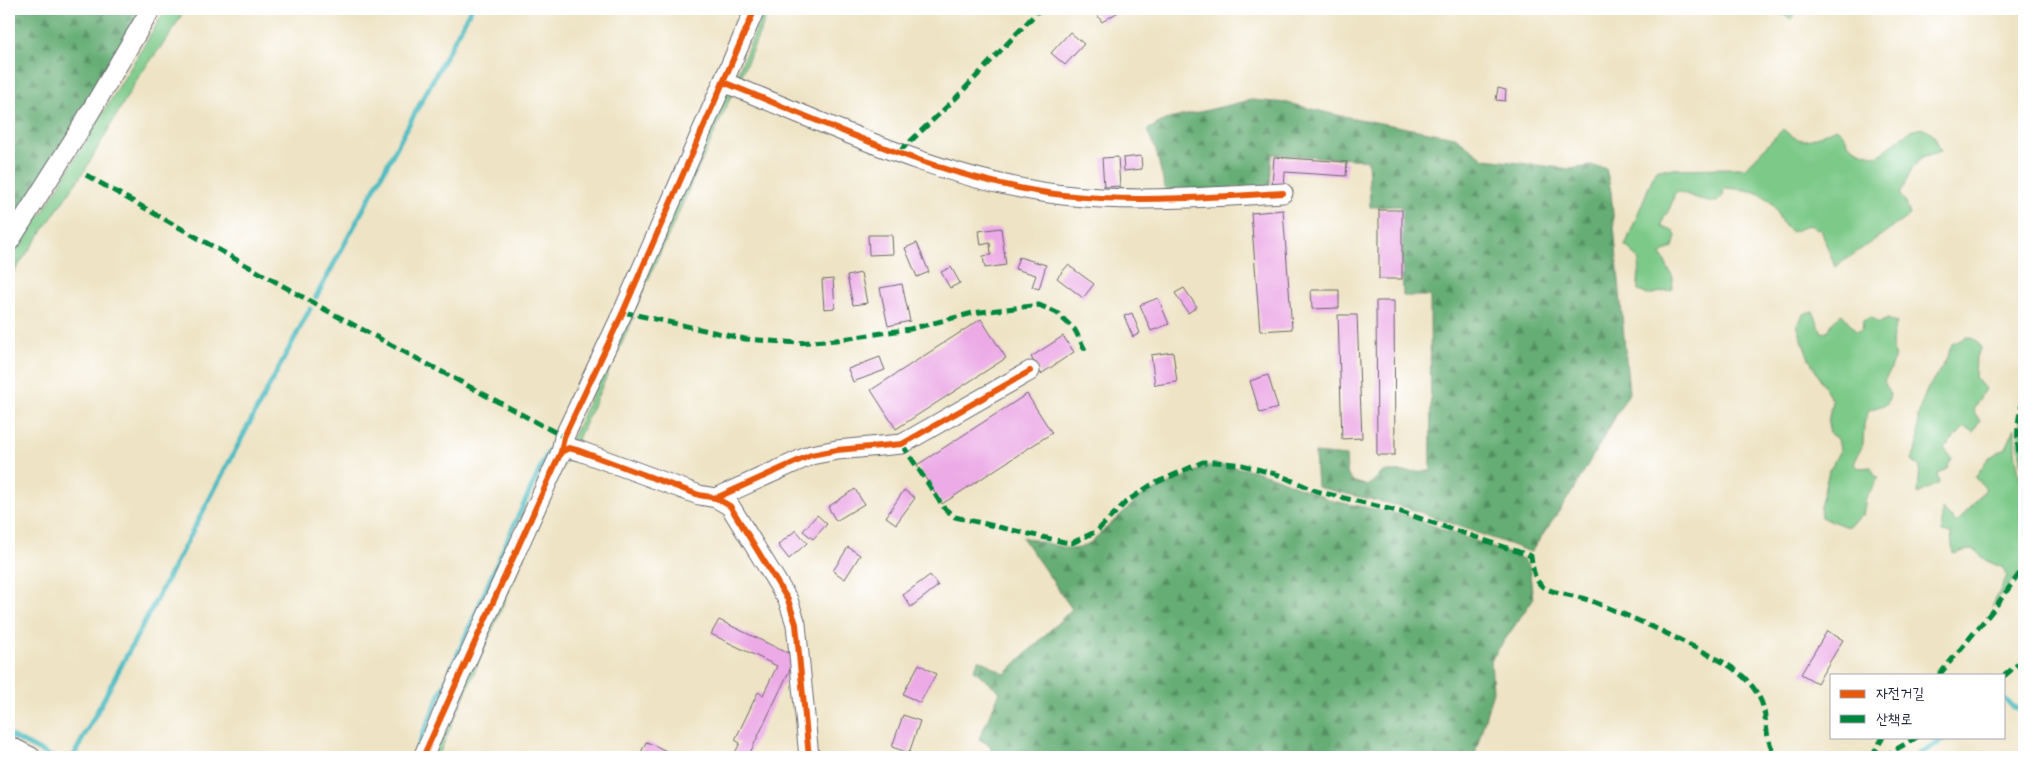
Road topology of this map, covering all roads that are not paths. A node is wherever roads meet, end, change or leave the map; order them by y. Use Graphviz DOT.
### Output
graph roads {
  1 [pos="151,9"];
  2 [pos="754,9"];
  3 [pos="723,82"];
  4 [pos="1283,194"];
  5 [pos="9,242"];
  6 [pos="1030,371"];
  7 [pos="560,452"];
  8 [pos="716,498"];
  9 [pos="9,746"];
  10 [pos="31,757"];
  11 [pos="423,757"];
  12 [pos="809,757"];
  1 -- 5 [label="street"];
  2 -- 3 [label="street"];
  3 -- 4 [label="street"];
  3 -- 7 [label="street"];
  6 -- 8 [label="street"];
  7 -- 8 [label="street"];
  7 -- 11 [label="street"];
  8 -- 12 [label="street"];
  9 -- 10 [label="street"];
}
